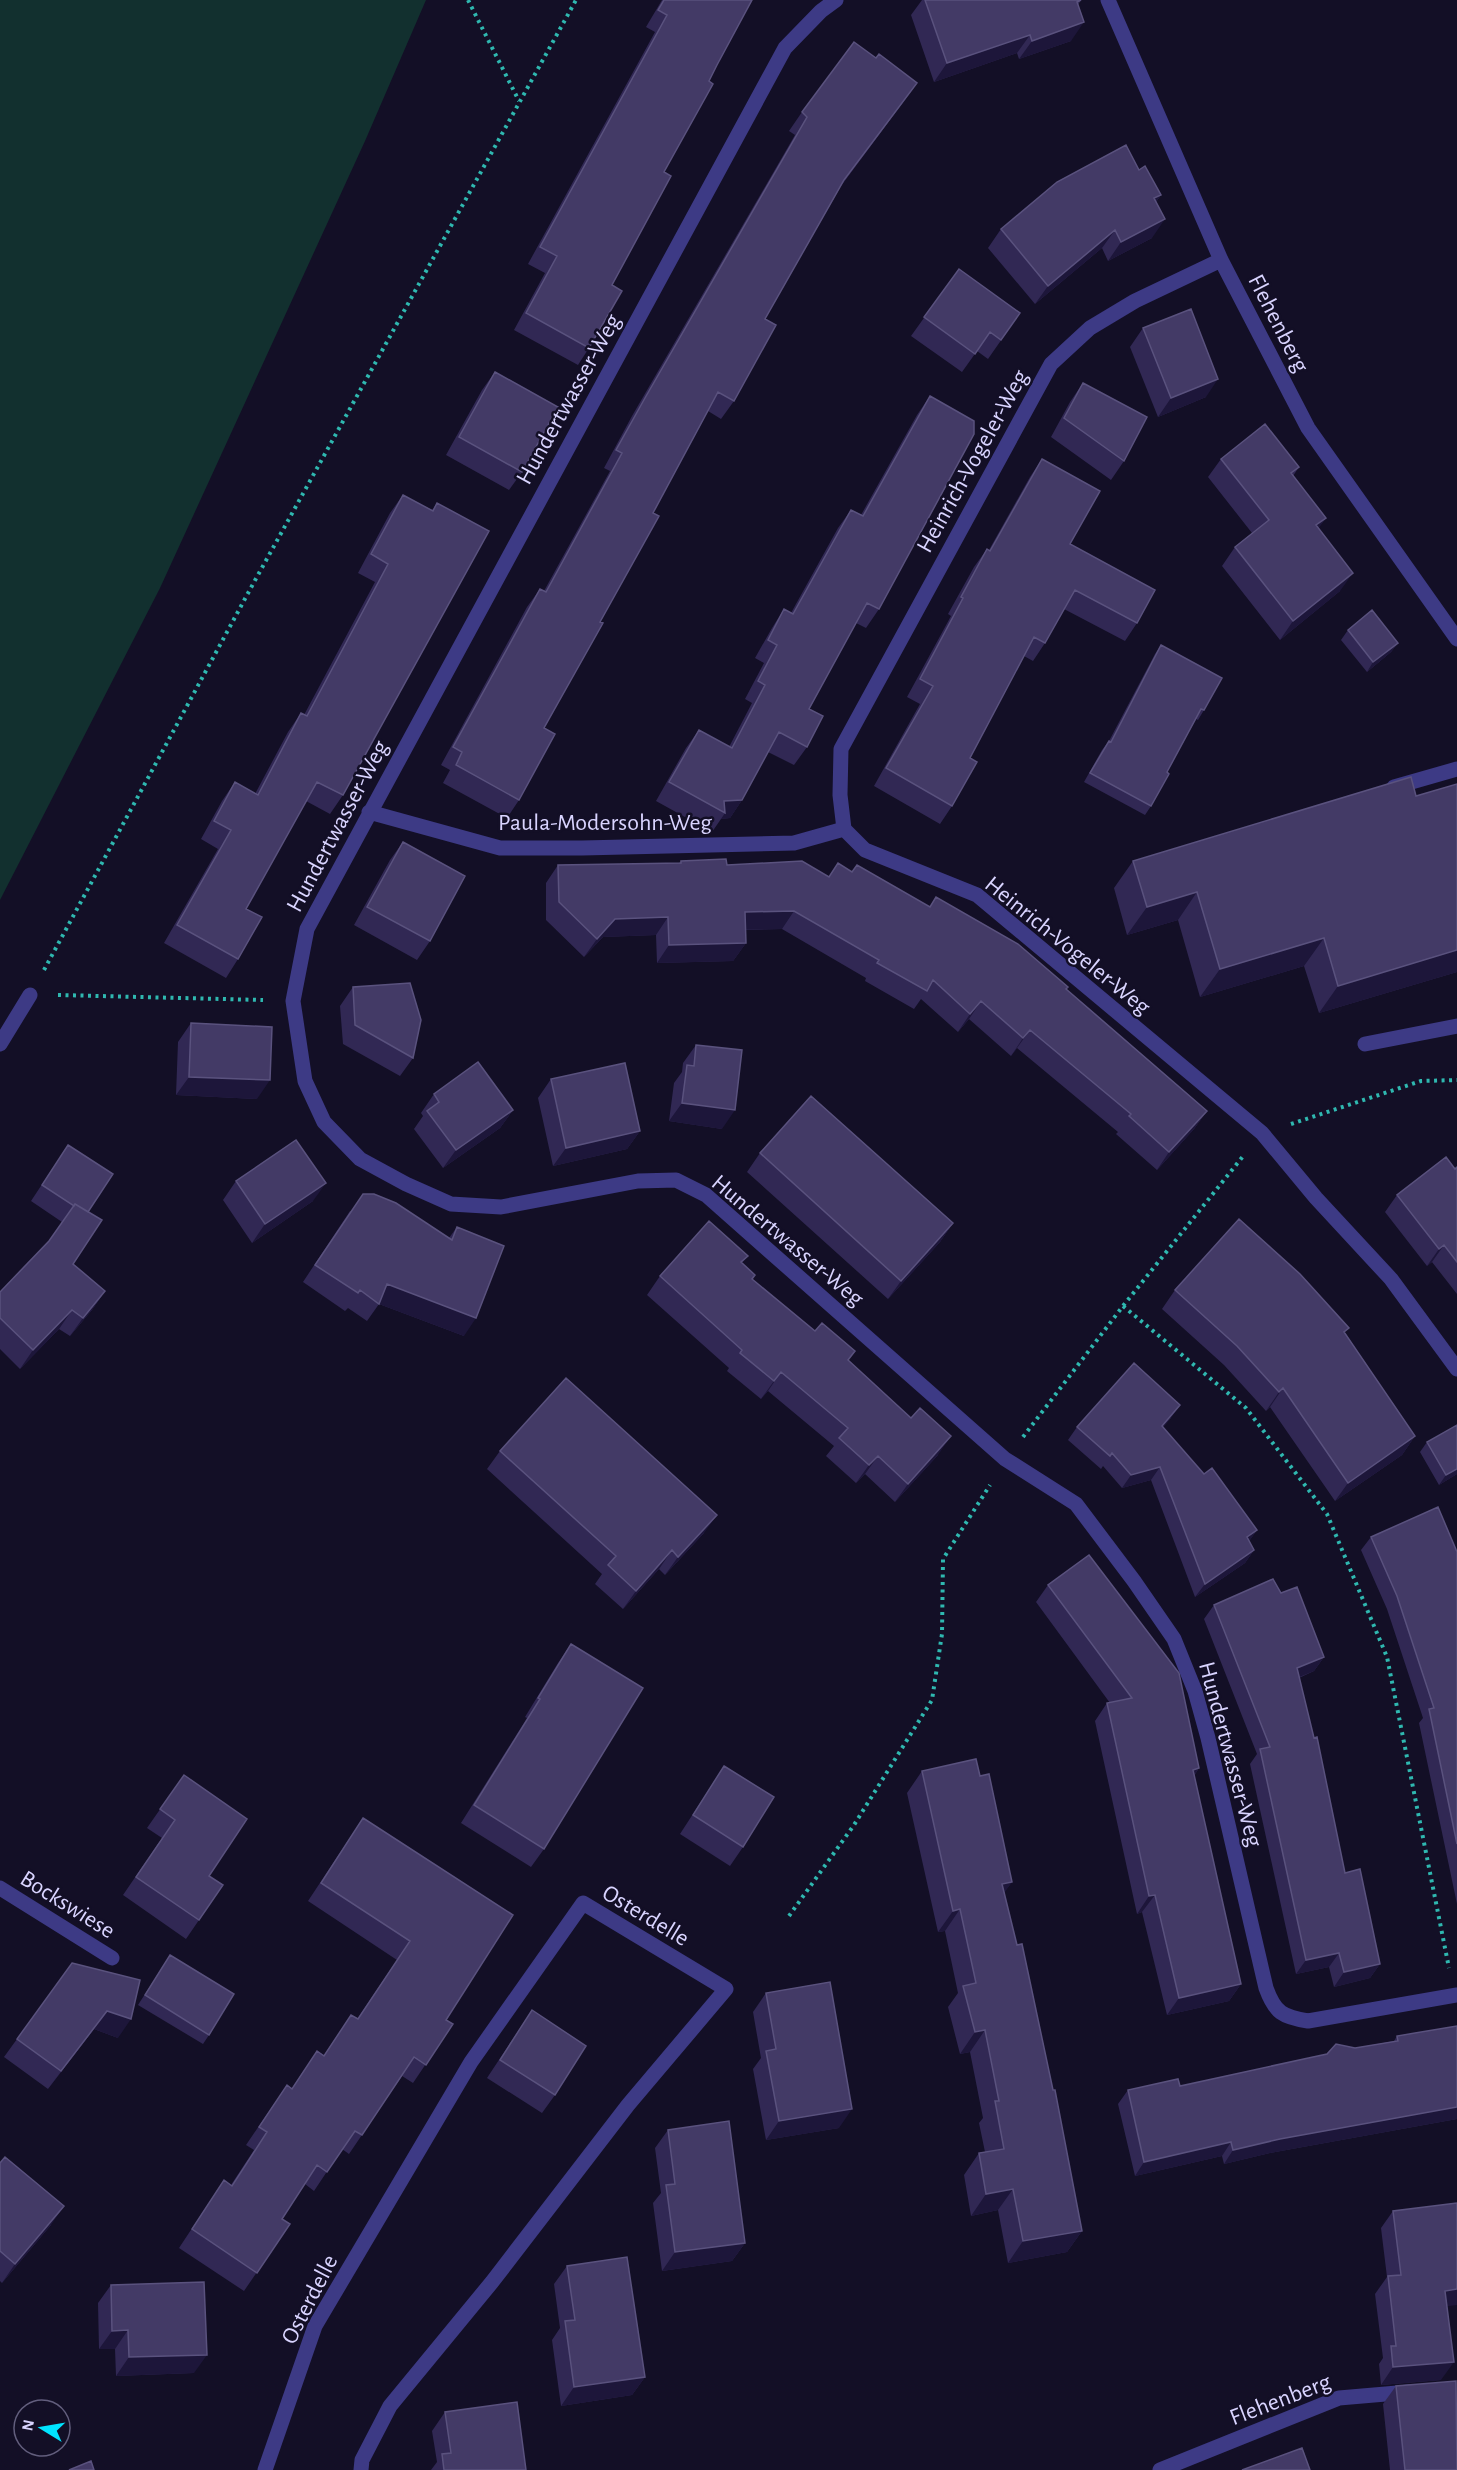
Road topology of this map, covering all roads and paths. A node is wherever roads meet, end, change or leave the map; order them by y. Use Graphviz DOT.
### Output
graph roads {
  1 [pos="468,0"];
  2 [pos="576,0"];
  3 [pos="836,0"];
  4 [pos="1108,0"];
  5 [pos="519,101"];
  6 [pos="1221,261"];
  7 [pos="1457,639"];
  8 [pos="1457,770"];
  9 [pos="1379,792"];
  10 [pos="369,812"];
  11 [pos="844,829"];
  12 [pos="30,995"];
  13 [pos="293,1001"];
  14 [pos="1457,1026"];
  15 [pos="0,1044"];
  16 [pos="1365,1044"];
  17 [pos="1457,1080"];
  18 [pos="1262,1133"];
  19 [pos="1123,1305"];
  20 [pos="1457,1369"];
  21 [pos="1005,1459"];
  22 [pos="0,1888"];
  23 [pos="789,1916"];
  24 [pos="112,1958"];
  25 [pos="1456,1995"];
  26 [pos="1422,2391"];
  27 [pos="265,2470"];
  28 [pos="361,2470"];
  29 [pos="1160,2470"];
  1 -- 5 [label="path"];
  2 -- 5 [label="path"];
  3 -- 10 [label="street, Hundertwasser-Weg"];
  4 -- 6 [label="street, Flehenberg"];
  5 -- 12 [label="path"];
  6 -- 7 [label="street, Flehenberg"];
  6 -- 11 [label="street, Heinrich-Vogeler-Weg"];
  8 -- 9 [label="street"];
  10 -- 11 [label="street, Paula-Modersohn-Weg"];
  10 -- 13 [label="street, Hundertwasser-Weg"];
  11 -- 18 [label="street, Heinrich-Vogeler-Weg"];
  12 -- 13 [label="path"];
  12 -- 15 [label="street"];
  13 -- 21 [label="street, Hundertwasser-Weg"];
  14 -- 16 [label="street"];
  17 -- 18 [label="path"];
  18 -- 19 [label="path"];
  18 -- 20 [label="street, Heinrich-Vogeler-Weg"];
  19 -- 21 [label="path"];
  19 -- 25 [label="path"];
  21 -- 23 [label="path"];
  21 -- 25 [label="street, Hundertwasser-Weg"];
  22 -- 24 [label="street, Bockswiese"];
  26 -- 29 [label="street, Flehenberg"];
  27 -- 28 [label="street, Osterdelle"];
}
